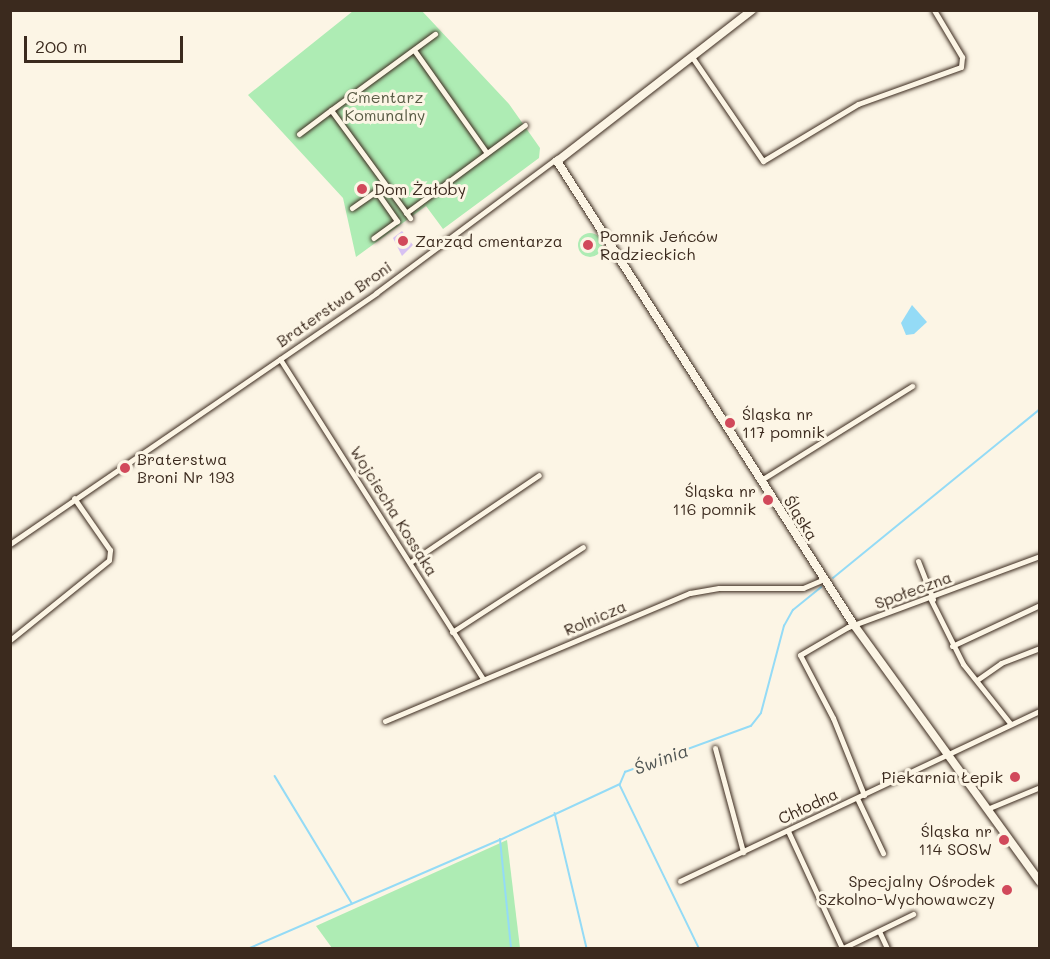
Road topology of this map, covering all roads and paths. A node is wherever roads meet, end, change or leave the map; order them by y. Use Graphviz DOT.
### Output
graph roads {
  1 [pos="752,10"];
  2 [pos="934,10"];
  3 [pos="435,34"];
  4 [pos="414,50"];
  5 [pos="692,57"];
  6 [pos="331,110"];
  7 [pos="525,125"];
  8 [pos="299,134"];
  9 [pos="487,153"];
  10 [pos="557,158"];
  11 [pos="385,185"];
  12 [pos="376,191"];
  13 [pos="352,208"];
  14 [pos="407,215"];
  15 [pos="398,220"];
  16 [pos="374,238"];
  17 [pos="280,359"];
  18 [pos="912,386"];
  19 [pos="539,475"];
  20 [pos="761,480"];
  21 [pos="74,498"];
  22 [pos="10,544"];
  23 [pos="583,548"];
  24 [pos="1040,556"];
  25 [pos="412,561"];
  26 [pos="918,561"];
  27 [pos="824,579"];
  28 [pos="932,599"];
  29 [pos="1040,605"];
  30 [pos="854,625"];
  31 [pos="453,632"];
  32 [pos="10,640"];
  33 [pos="952,646"];
  34 [pos="1040,648"];
  35 [pos="483,679"];
  36 [pos="977,680"];
  37 [pos="1040,711"];
  38 [pos="385,721"];
  39 [pos="1010,723"];
  40 [pos="715,748"];
  41 [pos="947,755"];
  42 [pos="1040,787"];
  43 [pos="864,795"];
  44 [pos="857,798"];
  45 [pos="987,809"];
  46 [pos="788,831"];
  47 [pos="743,852"];
  48 [pos="883,853"];
  49 [pos="680,881"];
  50 [pos="1040,882"];
  51 [pos="913,914"];
  52 [pos="879,931"];
  53 [pos="843,948"];
  54 [pos="886,948"];
  1 -- 5 [label="street, Braterstwa Broni"];
  2 -- 5 [label="street"];
  3 -- 4 [label="street"];
  4 -- 6 [label="street"];
  4 -- 9 [label="street"];
  5 -- 10 [label="street, Braterstwa Broni"];
  6 -- 8 [label="street"];
  6 -- 11 [label="street"];
  7 -- 9 [label="street"];
  9 -- 14 [label="street"];
  10 -- 17 [label="street, Braterstwa Broni"];
  10 -- 20 [label="street, Śląska"];
  11 -- 12 [label="street"];
  11 -- 14 [label="street"];
  12 -- 13 [label="street"];
  12 -- 15 [label="street"];
  14 -- 15 [label="street"];
  15 -- 16 [label="street"];
  17 -- 21 [label="street, Braterstwa Broni"];
  17 -- 25 [label="street, Wojciecha Kossaka"];
  18 -- 20 [label="street"];
  19 -- 25 [label="street"];
  20 -- 27 [label="street, Śląska"];
  21 -- 22 [label="street, Braterstwa Broni"];
  21 -- 32 [label="street"];
  23 -- 31 [label="street"];
  24 -- 28 [label="street, Społeczna"];
  25 -- 31 [label="street, Wojciecha Kossaka"];
  26 -- 28 [label="street"];
  27 -- 30 [label="street, Śląska"];
  27 -- 35 [label="street, Rolnicza"];
  28 -- 30 [label="street, Społeczna"];
  28 -- 33 [label="street"];
  29 -- 33 [label="street"];
  30 -- 41 [label="street, Śląska"];
  30 -- 43 [label="street, Społeczna"];
  31 -- 35 [label="street, Wojciecha Kossaka"];
  33 -- 36 [label="street"];
  34 -- 36 [label="street"];
  35 -- 38 [label="street, Rolnicza"];
  36 -- 39 [label="street"];
  37 -- 39 [label="street, Chłodna"];
  39 -- 41 [label="street, Chłodna"];
  40 -- 47 [label="street"];
  41 -- 43 [label="street, Chłodna"];
  41 -- 45 [label="street, Śląska"];
  42 -- 45 [label="street"];
  43 -- 44 [label="street, Chłodna"];
  44 -- 46 [label="street, Chłodna"];
  44 -- 48 [label="street"];
  45 -- 50 [label="street, Śląska"];
  46 -- 47 [label="street, Chłodna"];
  46 -- 53 [label="street"];
  47 -- 49 [label="street, Chłodna"];
  51 -- 52 [label="street"];
  52 -- 53 [label="street"];
  52 -- 54 [label="street"];
}
